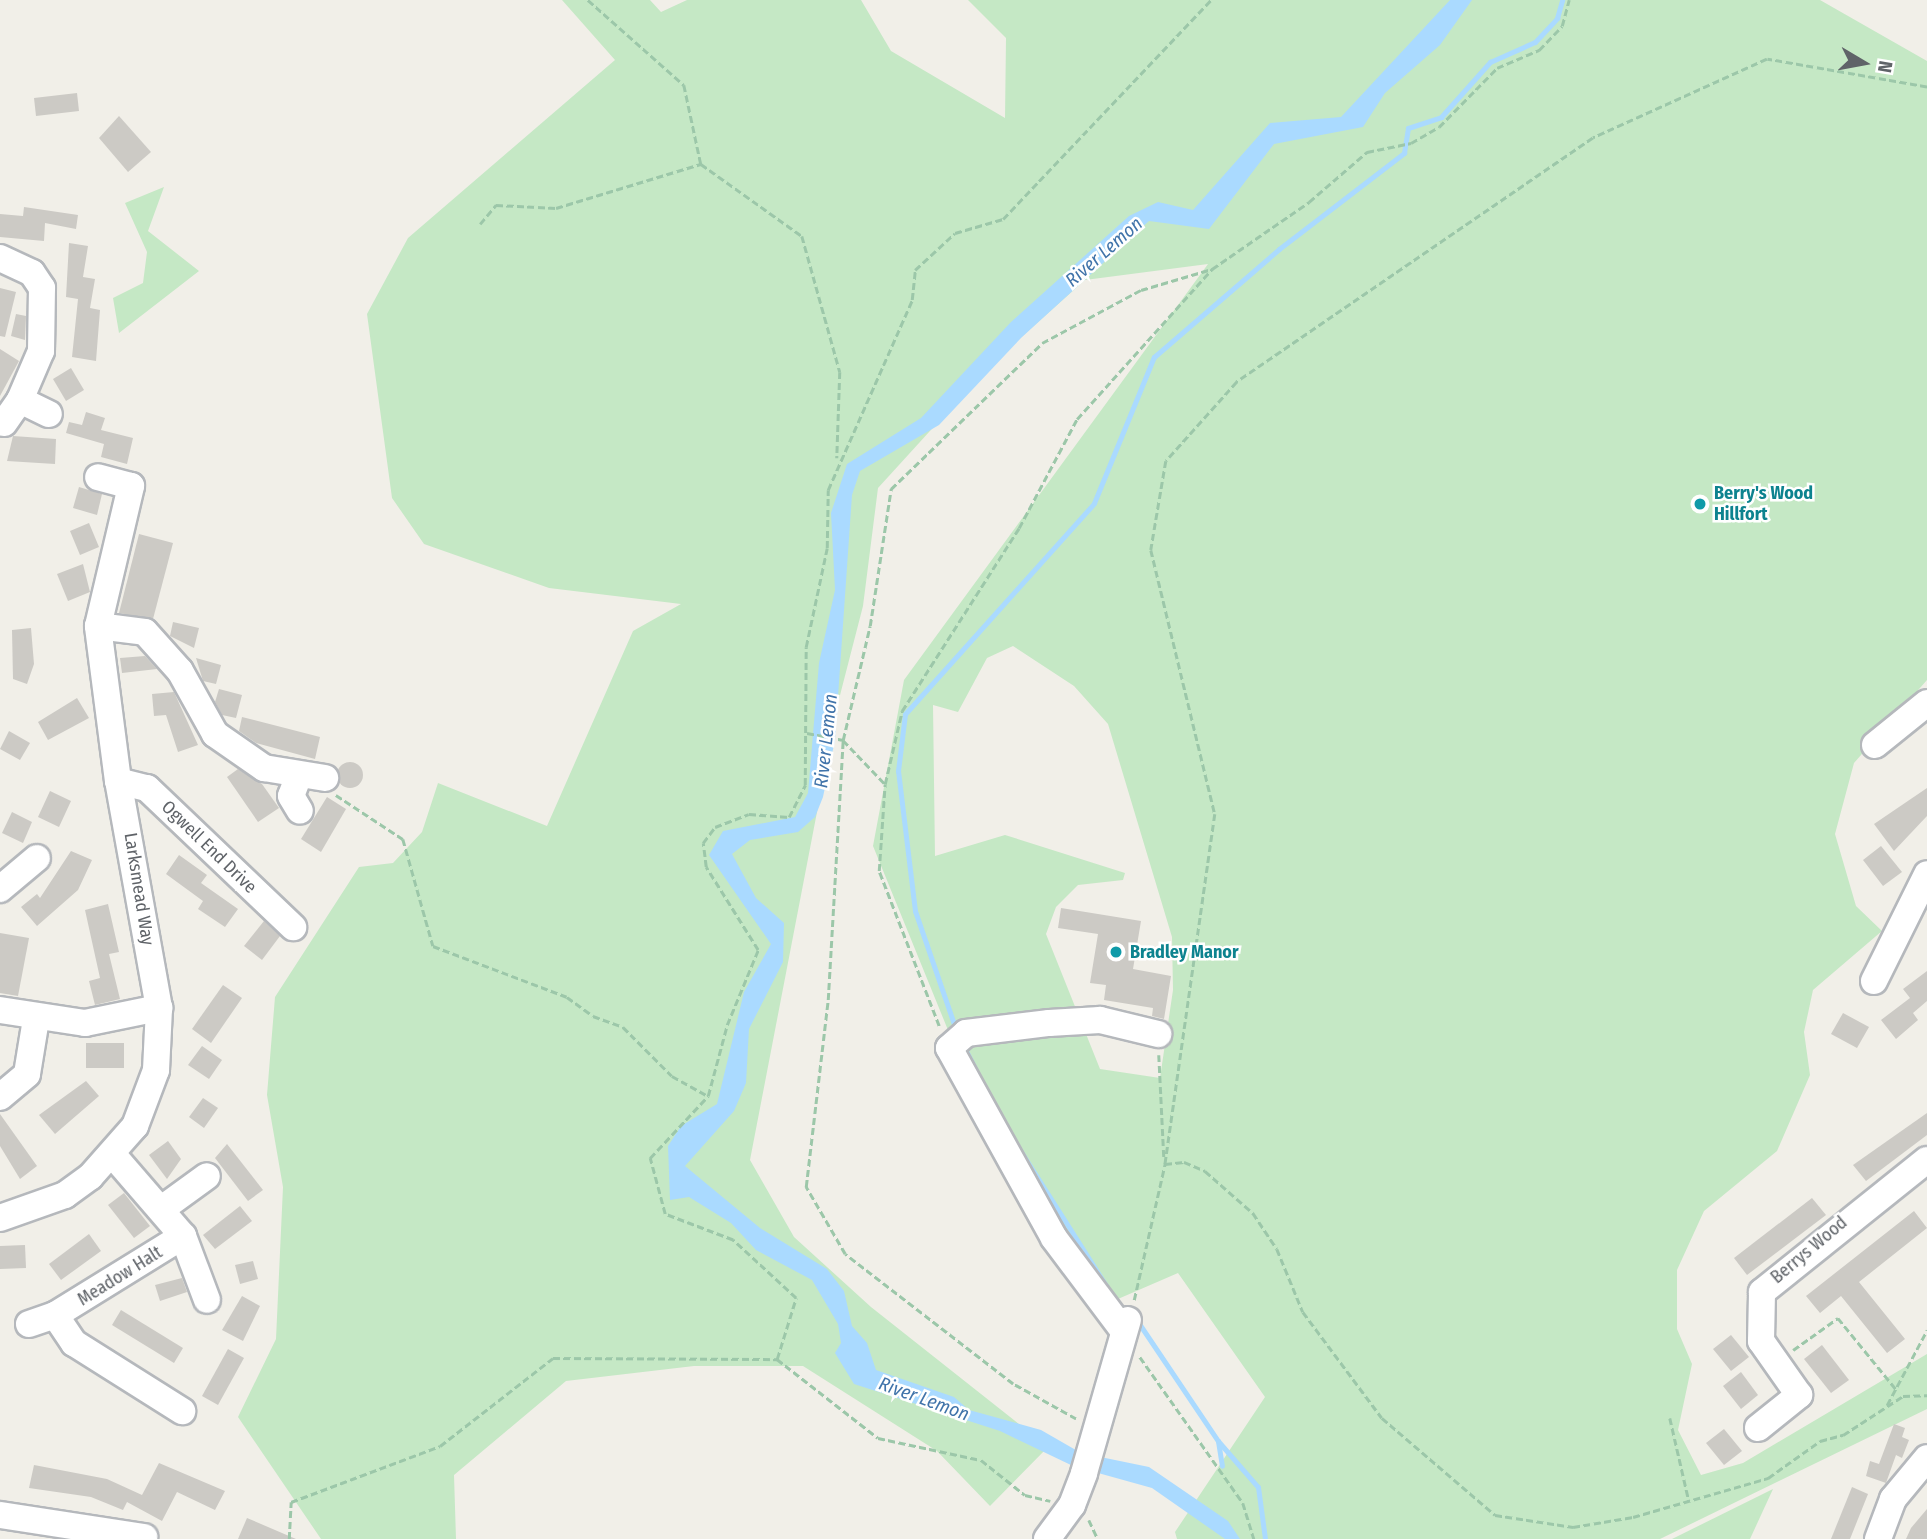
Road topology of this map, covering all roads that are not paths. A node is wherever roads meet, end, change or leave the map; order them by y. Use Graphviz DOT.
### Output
graph roads {
  1 [pos="0,258"];
  2 [pos="20,400"];
  3 [pos="49,414"];
  4 [pos="4,423"];
  5 [pos="98,477"];
  6 [pos="99,626"];
  7 [pos="1927,703"];
  8 [pos="1875,745"];
  9 [pos="117,781"];
  10 [pos="300,811"];
  11 [pos="37,859"];
  12 [pos="1927,874"];
  13 [pos="4,877"];
  14 [pos="293,927"];
  15 [pos="1874,981"];
  16 [pos="159,1008"];
  17 [pos="0,1010"];
  18 [pos="36,1019"];
  19 [pos="1158,1034"];
  20 [pos="0,1097"];
  21 [pos="113,1155"];
  22 [pos="1927,1160"];
  23 [pos="207,1176"];
  24 [pos="163,1208"];
  25 [pos="0,1218"];
  26 [pos="183,1236"];
  27 [pos="207,1300"];
  28 [pos="55,1315"];
  29 [pos="29,1324"];
  30 [pos="182,1411"];
  31 [pos="1758,1428"];
  32 [pos="1927,1458"];
  33 [pos="0,1515"];
  34 [pos="144,1537"];
  35 [pos="1047,1539"];
  36 [pos="1878,1539"];
  1 -- 2 [label="street"];
  2 -- 3 [label="street"];
  2 -- 4 [label="street"];
  5 -- 6 [label="street, Larksmead Way"];
  6 -- 9 [label="street, Larksmead Way"];
  6 -- 10 [label="street"];
  7 -- 8 [label="street"];
  9 -- 14 [label="street, Ogwell End Drive"];
  9 -- 16 [label="street, Larksmead Way"];
  11 -- 13 [label="street"];
  12 -- 15 [label="street"];
  16 -- 18 [label="street"];
  16 -- 21 [label="street, Larksmead Way"];
  17 -- 18 [label="street"];
  18 -- 20 [label="street"];
  19 -- 35 [label="street"];
  21 -- 24 [label="street, Meadow Halt"];
  21 -- 25 [label="street, Larksmead Way"];
  22 -- 31 [label="street, Berrys Wood"];
  23 -- 24 [label="street"];
  24 -- 26 [label="street, Meadow Halt"];
  26 -- 27 [label="street, Meadow Halt"];
  26 -- 28 [label="street, Meadow Halt"];
  28 -- 29 [label="street, Meadow Halt"];
  28 -- 30 [label="street"];
  32 -- 36 [label="street"];
  33 -- 34 [label="street"];
}
